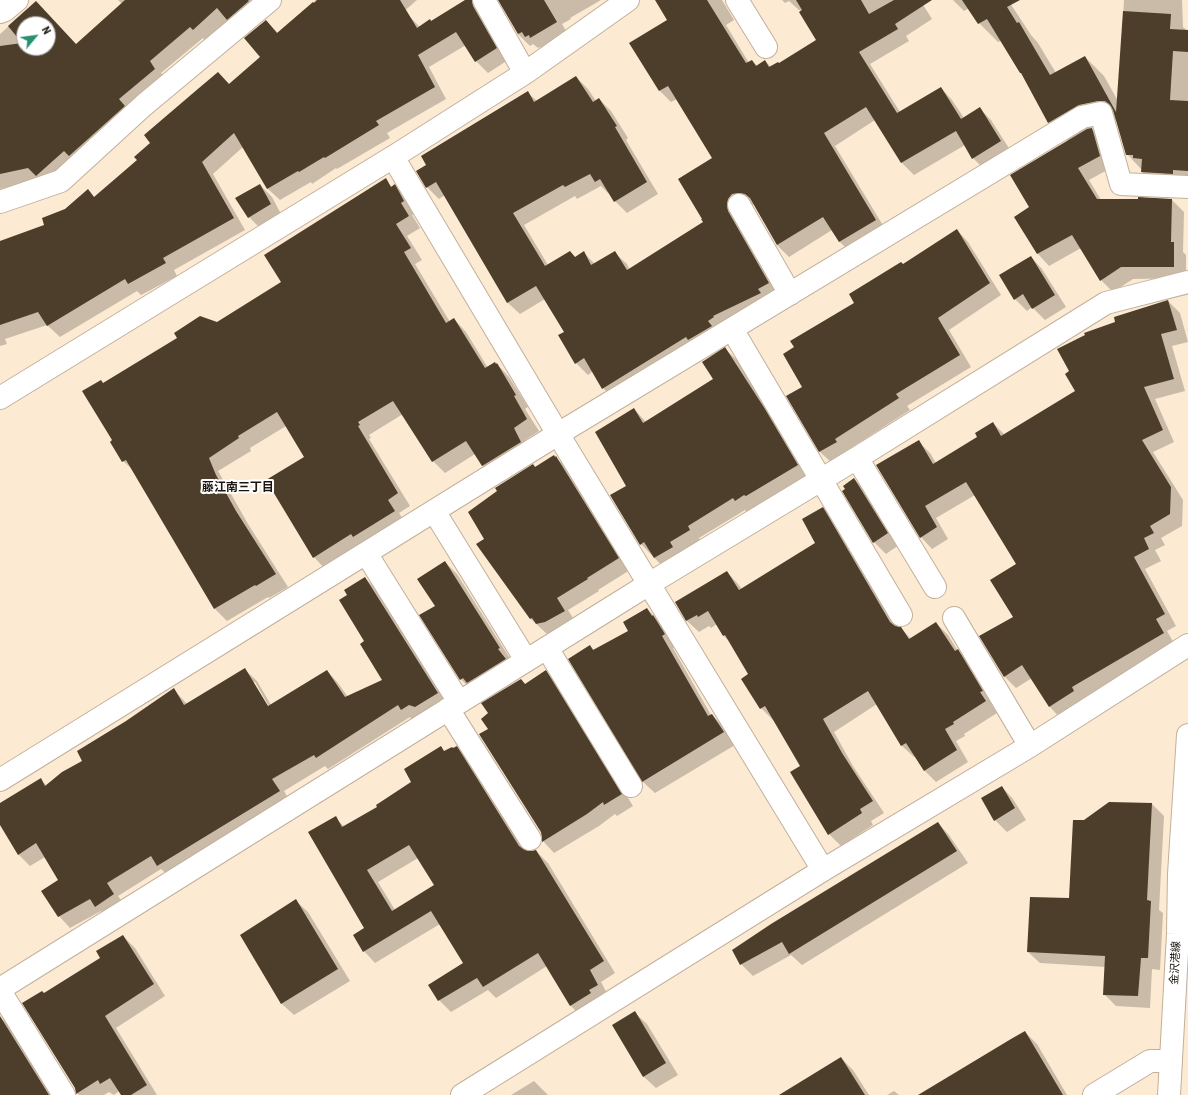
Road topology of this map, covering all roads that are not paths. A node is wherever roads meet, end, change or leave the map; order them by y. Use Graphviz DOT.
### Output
graph roads {
  1 [pos="17,0"];
  2 [pos="270,0"];
  3 [pos="484,0"];
  4 [pos="628,0"];
  5 [pos="737,0"];
  6 [pos="0,12"];
  7 [pos="766,47"];
  8 [pos="525,73"];
  9 [pos="393,157"];
  10 [pos="1188,187"];
  11 [pos="0,202"];
  12 [pos="739,205"];
  13 [pos="1188,282"];
  14 [pos="790,294"];
  15 [pos="732,329"];
  16 [pos="0,398"];
  17 [pos="558,434"];
  18 [pos="857,458"];
  19 [pos="821,480"];
  20 [pos="434,511"];
  21 [pos="366,553"];
  22 [pos="648,584"];
  23 [pos="936,587"];
  24 [pos="901,615"];
  25 [pos="954,618"];
  26 [pos="1188,645"];
  27 [pos="547,648"];
  28 [pos="526,660"];
  29 [pos="454,706"];
  30 [pos="1188,735"];
  31 [pos="1030,746"];
  32 [pos="0,780"];
  33 [pos="631,786"];
  34 [pos="530,839"];
  35 [pos="823,870"];
  36 [pos="1183,934"];
  37 [pos="0,990"];
  38 [pos="1170,1061"];
  39 [pos="64,1095"];
  40 [pos="462,1095"];
  41 [pos="1094,1095"];
  42 [pos="1169,1095"];
  1 -- 6 [label="street"];
  2 -- 11 [label="street"];
  3 -- 8 [label="street"];
  4 -- 8 [label="street"];
  5 -- 7 [label="street"];
  8 -- 9 [label="street"];
  9 -- 16 [label="street"];
  9 -- 17 [label="street"];
  10 -- 14 [label="street"];
  12 -- 14 [label="street"];
  13 -- 18 [label="street"];
  14 -- 15 [label="street"];
  15 -- 17 [label="street"];
  15 -- 19 [label="street"];
  17 -- 20 [label="street"];
  17 -- 22 [label="street"];
  18 -- 19 [label="street"];
  18 -- 23 [label="street"];
  19 -- 22 [label="street"];
  19 -- 24 [label="street"];
  20 -- 21 [label="street"];
  20 -- 28 [label="street"];
  21 -- 29 [label="street"];
  21 -- 32 [label="street"];
  22 -- 27 [label="street"];
  22 -- 35 [label="street"];
  25 -- 31 [label="street"];
  26 -- 31 [label="street"];
  27 -- 28 [label="street"];
  27 -- 33 [label="street"];
  28 -- 29 [label="street"];
  29 -- 34 [label="street"];
  29 -- 37 [label="street"];
  30 -- 36 [label="street, 金沢港線"];
  31 -- 35 [label="street"];
  35 -- 40 [label="street"];
  36 -- 38 [label="street, 金沢港線"];
  37 -- 39 [label="street"];
  38 -- 41 [label="street"];
  38 -- 42 [label="street, 金沢港線"];
}
